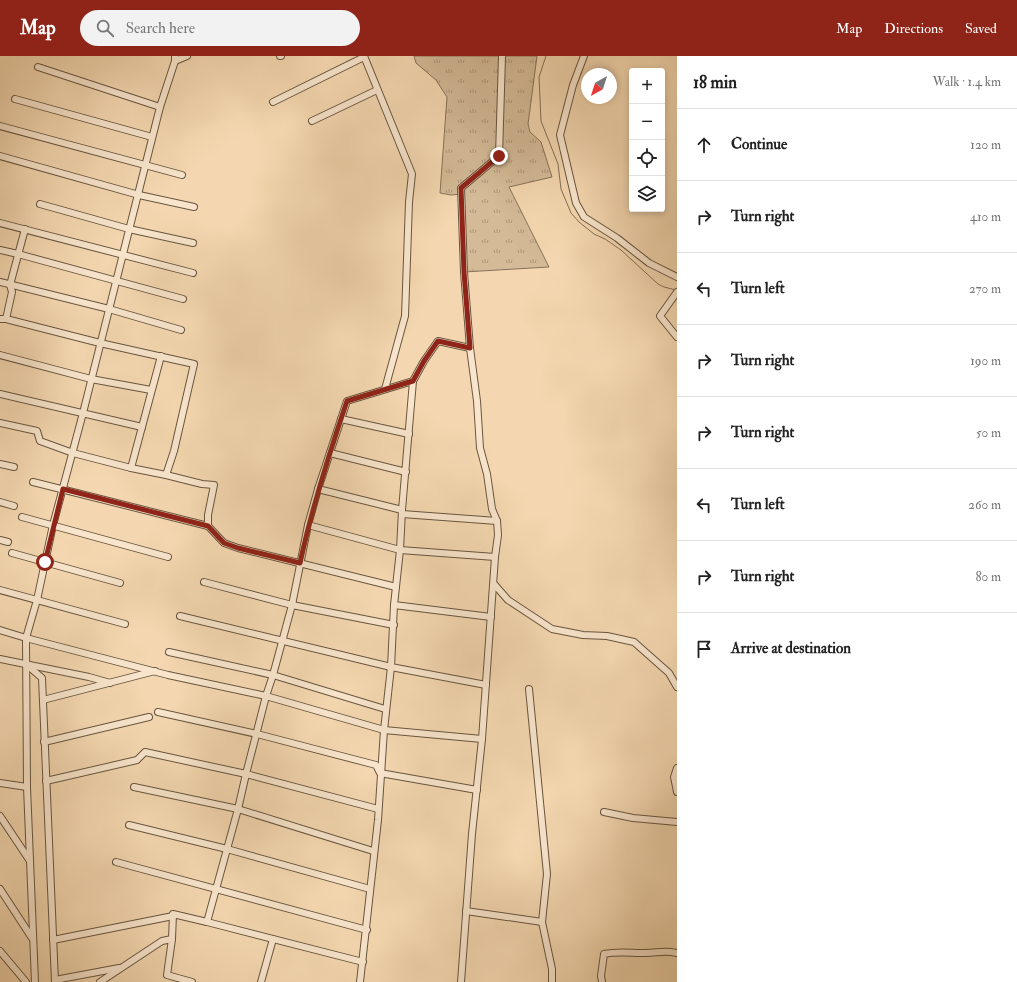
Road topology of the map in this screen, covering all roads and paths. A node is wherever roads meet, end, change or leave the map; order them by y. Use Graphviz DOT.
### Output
graph roads {
  1 [pos="188,56"];
  2 [pos="502,56"];
  3 [pos="584,56"];
  4 [pos="364,57"];
  5 [pos="175,59"];
  6 [pos="38,67"];
  7 [pos="377,90"];
  8 [pos="15,99"];
  9 [pos="273,102"];
  10 [pos="160,107"];
  11 [pos="312,121"];
  12 [pos="0,126"];
  13 [pos="152,137"];
  14 [pos="0,156"];
  15 [pos="145,165"];
  16 [pos="182,175"];
  17 [pos="139,195"];
  18 [pos="40,204"];
  19 [pos="194,206"];
  20 [pos="0,223"];
  21 [pos="25,229"];
  22 [pos="129,229"];
  23 [pos="193,243"];
  24 [pos="0,250"];
  25 [pos="18,254"];
  26 [pos="123,255"];
  27 [pos="194,273"];
  28 [pos="677,278"];
  29 [pos="116,281"];
  30 [pos="0,282"];
  31 [pos="10,285"];
  32 [pos="677,292"];
  33 [pos="183,299"];
  34 [pos="109,309"];
  35 [pos="3,319"];
  36 [pos="181,330"];
  37 [pos="677,337"];
  38 [pos="100,343"];
  39 [pos="470,348"];
  40 [pos="0,355"];
  41 [pos="161,356"];
  42 [pos="92,379"];
  43 [pos="413,381"];
  44 [pos="151,390"];
  45 [pos="386,390"];
  46 [pos="0,394"];
  47 [pos="84,413"];
  48 [pos="341,419"];
  49 [pos="0,423"];
  50 [pos="142,427"];
  51 [pos="409,434"];
  52 [pos="73,453"];
  53 [pos="330,453"];
  54 [pos="0,464"];
  55 [pos="14,467"];
  56 [pos="131,468"];
  57 [pos="406,472"];
  58 [pos="166,475"];
  59 [pos="33,482"];
  60 [pos="63,489"];
  61 [pos="318,489"];
  62 [pos="0,502"];
  63 [pos="14,506"];
  64 [pos="402,512"];
  65 [pos="22,517"];
  66 [pos="497,521"];
  67 [pos="53,525"];
  68 [pos="208,526"];
  69 [pos="308,526"];
  70 [pos="0,540"];
  71 [pos="8,542"];
  72 [pos="400,550"];
  73 [pos="12,553"];
  74 [pos="168,557"];
  75 [pos="495,557"];
  76 [pos="45,562"];
  77 [pos="300,563"];
  78 [pos="204,582"];
  79 [pos="120,583"];
  80 [pos="494,584"];
  81 [pos="396,587"];
  82 [pos="0,590"];
  83 [pos="37,600"];
  84 [pos="292,605"];
  85 [pos="394,605"];
  86 [pos="180,616"];
  87 [pos="491,618"];
  88 [pos="125,624"];
  89 [pos="394,625"];
  90 [pos="0,630"];
  91 [pos="26,638"];
  92 [pos="282,642"];
  93 [pos="169,652"];
  94 [pos="0,659"];
  95 [pos="27,665"];
  96 [pos="391,667"];
  97 [pos="157,671"];
  98 [pos="273,676"];
  99 [pos="111,683"];
  100 [pos="486,685"];
  101 [pos="677,686"];
  102 [pos="529,689"];
  103 [pos="266,696"];
  104 [pos="43,700"];
  105 [pos="386,709"];
  106 [pos="158,712"];
  107 [pos="149,717"];
  108 [pos="384,730"];
  109 [pos="257,734"];
  110 [pos="482,739"];
  111 [pos="44,742"];
  112 [pos="677,768"];
  113 [pos="246,774"];
  114 [pos="380,774"];
  115 [pos="46,781"];
  116 [pos="0,783"];
  117 [pos="28,787"];
  118 [pos="134,787"];
  119 [pos="477,790"];
  120 [pos="677,792"];
  121 [pos="238,809"];
  122 [pos="378,809"];
  123 [pos="604,812"];
  124 [pos="0,816"];
  125 [pos="677,822"];
  126 [pos="129,825"];
  127 [pos="227,849"];
  128 [pos="374,851"];
  129 [pos="116,862"];
  130 [pos="30,863"];
  131 [pos="0,889"];
  132 [pos="215,889"];
  133 [pos="370,889"];
  134 [pos="466,911"];
  135 [pos="173,916"];
  136 [pos="207,922"];
  137 [pos="542,922"];
  138 [pos="367,930"];
  139 [pos="33,939"];
  140 [pos="273,939"];
  141 [pos="53,940"];
  142 [pos="172,940"];
  143 [pos="0,951"];
  144 [pos="677,952"];
  145 [pos="363,962"];
  146 [pos="122,967"];
  147 [pos="166,979"];
  148 [pos="55,981"];
  149 [pos="26,982"];
  150 [pos="35,982"];
  151 [pos="100,982"];
  152 [pos="192,982"];
  153 [pos="261,982"];
  154 [pos="360,982"];
  155 [pos="461,982"];
  156 [pos="552,982"];
  157 [pos="602,982"];
  1 -- 5 [label="street"];
  2 -- 39 [label="street"];
  3 -- 28 [label="street"];
  4 -- 7 [label="street"];
  4 -- 9 [label="street"];
  5 -- 10 [label="street"];
  6 -- 10 [label="street"];
  7 -- 11 [label="street"];
  7 -- 45 [label="street"];
  8 -- 13 [label="street"];
  10 -- 13 [label="street"];
  12 -- 15 [label="street"];
  13 -- 15 [label="street"];
  14 -- 17 [label="street"];
  15 -- 16 [label="street"];
  15 -- 17 [label="street"];
  17 -- 19 [label="street"];
  17 -- 22 [label="street"];
  18 -- 22 [label="street"];
  20 -- 21 [label="street"];
  21 -- 25 [label="street"];
  21 -- 26 [label="street"];
  22 -- 23 [label="street"];
  22 -- 26 [label="street"];
  24 -- 25 [label="street"];
  25 -- 29 [label="street"];
  25 -- 31 [label="street"];
  26 -- 27 [label="street"];
  26 -- 29 [label="street"];
  29 -- 33 [label="street"];
  29 -- 34 [label="street"];
  30 -- 31 [label="street"];
  31 -- 34 [label="street"];
  31 -- 35 [label="street"];
  32 -- 37 [label="street"];
  34 -- 36 [label="street"];
  34 -- 38 [label="street"];
  35 -- 38 [label="street"];
  38 -- 41 [label="street"];
  38 -- 42 [label="street"];
  39 -- 43 [label="street"];
  39 -- 66 [label="street"];
  40 -- 42 [label="street"];
  41 -- 44 [label="street"];
  41 -- 58 [label="street"];
  42 -- 44 [label="street"];
  42 -- 47 [label="street"];
  43 -- 45 [label="street"];
  43 -- 51 [label="street"];
  44 -- 50 [label="street"];
  45 -- 48 [label="street"];
  46 -- 47 [label="street"];
  47 -- 50 [label="street"];
  47 -- 52 [label="street"];
  48 -- 51 [label="street"];
  48 -- 53 [label="street"];
  49 -- 52 [label="street"];
  50 -- 56 [label="street"];
  51 -- 57 [label="street"];
  52 -- 56 [label="street"];
  52 -- 60 [label="street"];
  53 -- 57 [label="street"];
  53 -- 61 [label="street"];
  54 -- 55 [label="street"];
  56 -- 58 [label="street"];
  57 -- 64 [label="street"];
  58 -- 68 [label="street"];
  59 -- 60 [label="street"];
  60 -- 67 [label="street"];
  60 -- 68 [label="street"];
  61 -- 64 [label="street"];
  61 -- 69 [label="street"];
  62 -- 63 [label="street"];
  64 -- 66 [label="street"];
  64 -- 72 [label="street"];
  65 -- 67 [label="street"];
  66 -- 75 [label="street"];
  67 -- 74 [label="street"];
  67 -- 76 [label="street"];
  68 -- 77 [label="street"];
  69 -- 72 [label="street"];
  69 -- 77 [label="street"];
  70 -- 71 [label="street"];
  72 -- 75 [label="street"];
  72 -- 81 [label="street"];
  73 -- 76 [label="street"];
  75 -- 80 [label="street"];
  76 -- 79 [label="street"];
  76 -- 83 [label="street"];
  77 -- 81 [label="street"];
  77 -- 84 [label="street"];
  78 -- 84 [label="street"];
  80 -- 87 [label="street"];
  80 -- 101 [label="street"];
  81 -- 85 [label="street"];
  82 -- 83 [label="street"];
  83 -- 88 [label="street"];
  83 -- 91 [label="street"];
  84 -- 89 [label="street"];
  84 -- 92 [label="street"];
  85 -- 87 [label="street"];
  85 -- 89 [label="street"];
  86 -- 92 [label="street"];
  87 -- 100 [label="street"];
  89 -- 96 [label="street"];
  90 -- 91 [label="street"];
  91 -- 95 [label="street"];
  91 -- 97 [label="street"];
  92 -- 96 [label="street"];
  92 -- 98 [label="street"];
  93 -- 98 [label="street"];
  94 -- 95 [label="street"];
  95 -- 99 [label="street"];
  95 -- 104 [label="street"];
  95 -- 117 [label="street"];
  96 -- 100 [label="street"];
  96 -- 105 [label="street"];
  97 -- 99 [label="street"];
  97 -- 103 [label="street"];
  98 -- 103 [label="street"];
  98 -- 105 [label="street"];
  99 -- 104 [label="street"];
  100 -- 110 [label="street"];
  102 -- 137 [label="street"];
  103 -- 108 [label="street"];
  103 -- 109 [label="street"];
  104 -- 111 [label="street"];
  105 -- 108 [label="street"];
  106 -- 109 [label="street"];
  107 -- 111 [label="street"];
  108 -- 110 [label="street"];
  108 -- 114 [label="street"];
  109 -- 113 [label="street"];
  109 -- 114 [label="street"];
  110 -- 119 [label="street"];
  111 -- 115 [label="street"];
  112 -- 120 [label="street"];
  113 -- 115 [label="street"];
  113 -- 121 [label="street"];
  113 -- 122 [label="street"];
  114 -- 119 [label="street"];
  114 -- 122 [label="street"];
  115 -- 141 [label="street"];
  116 -- 117 [label="street"];
  117 -- 130 [label="street"];
  118 -- 121 [label="street"];
  119 -- 134 [label="street"];
  121 -- 127 [label="street"];
  121 -- 128 [label="street"];
  122 -- 128 [label="street"];
  123 -- 125 [label="street"];
  124 -- 130 [label="street"];
  126 -- 127 [label="street"];
  127 -- 132 [label="street"];
  127 -- 133 [label="street"];
  128 -- 133 [label="street"];
  129 -- 132 [label="street"];
  130 -- 139 [label="street"];
  131 -- 139 [label="street"];
  132 -- 136 [label="street"];
  132 -- 138 [label="street"];
  133 -- 138 [label="street"];
  134 -- 137 [label="street"];
  134 -- 155 [label="street"];
  135 -- 136 [label="street"];
  135 -- 141 [label="street"];
  135 -- 142 [label="street"];
  136 -- 140 [label="street"];
  137 -- 156 [label="street"];
  138 -- 145 [label="street"];
  139 -- 150 [label="street"];
  140 -- 145 [label="street"];
  140 -- 153 [label="street"];
  141 -- 148 [label="street"];
  142 -- 146 [label="street"];
  142 -- 147 [label="street"];
  143 -- 149 [label="street"];
  144 -- 157 [label="street"];
  145 -- 154 [label="street"];
  146 -- 148 [label="street"];
  146 -- 151 [label="street"];
  147 -- 152 [label="street"];
}
